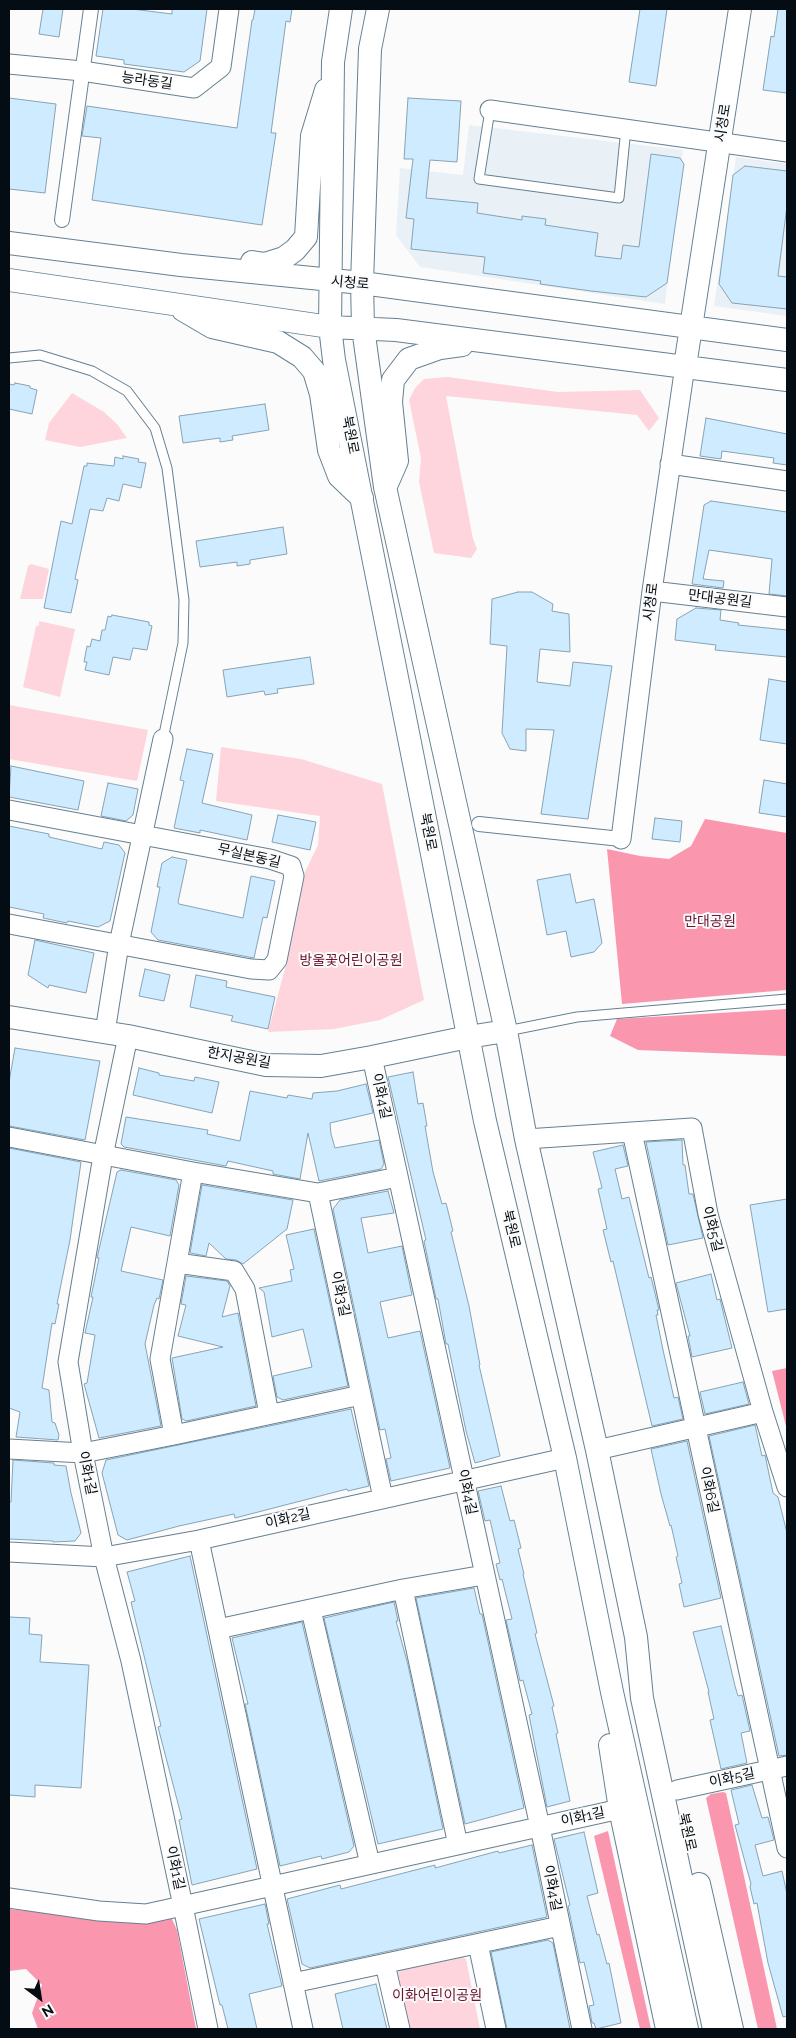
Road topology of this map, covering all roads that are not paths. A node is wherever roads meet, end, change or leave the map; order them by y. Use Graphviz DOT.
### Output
graph roads {
  1 [pos="90,9"];
  2 [pos="229,9"];
  3 [pos="341,9"];
  4 [pos="378,9"];
  5 [pos="740,9"];
  6 [pos="333,62"];
  7 [pos="9,64"];
  8 [pos="82,71"];
  9 [pos="490,110"];
  10 [pos="626,128"];
  11 [pos="720,142"];
  12 [pos="787,152"];
  13 [pos="62,220"];
  14 [pos="9,244"];
  15 [pos="181,265"];
  16 [pos="9,280"];
  17 [pos="331,281"];
  18 [pos="362,283"];
  19 [pos="174,304"];
  20 [pos="691,326"];
  21 [pos="330,327"];
  22 [pos="363,328"];
  23 [pos="787,340"];
  24 [pos="486,341"];
  25 [pos="9,358"];
  26 [pos="685,366"];
  27 [pos="787,380"];
  28 [pos="670,464"];
  29 [pos="787,481"];
  30 [pos="385,487"];
  31 [pos="362,498"];
  32 [pos="652,591"];
  33 [pos="787,607"];
  34 [pos="163,738"];
  35 [pos="9,810"];
  36 [pos="479,824"];
  37 [pos="144,835"];
  38 [pos="621,839"];
  39 [pos="9,924"];
  40 [pos="119,944"];
  41 [pos="787,999"];
  42 [pos="9,1017"];
  43 [pos="506,1031"];
  44 [pos="104,1032"];
  45 [pos="128,1036"];
  46 [pos="468,1037"];
  47 [pos="372,1057"];
  48 [pos="632,1132"];
  49 [pos="9,1138"];
  50 [pos="526,1139"];
  51 [pos="103,1156"];
  52 [pos="193,1172"];
  53 [pos="398,1177"];
  54 [pos="318,1193"];
  55 [pos="177,1263"];
  56 [pos="361,1395"];
  57 [pos="763,1412"];
  58 [pos="268,1414"];
  59 [pos="696,1427"];
  60 [pos="174,1435"];
  61 [pos="9,1449"];
  62 [pos="597,1450"];
  63 [pos="83,1453"];
  64 [pos="565,1458"];
  65 [pos="465,1480"];
  66 [pos="787,1487"];
  67 [pos="383,1498"];
  68 [pos="199,1540"];
  69 [pos="9,1552"];
  70 [pos="104,1557"];
  71 [pos="484,1575"];
  72 [pos="403,1590"];
  73 [pos="311,1610"];
  74 [pos="218,1629"];
  75 [pos="636,1637"];
  76 [pos="603,1647"];
  77 [pos="779,1768"];
  78 [pos="677,1790"];
  79 [pos="620,1809"];
  80 [pos="540,1827"];
  81 [pos="458,1845"];
  82 [pos="787,1848"];
  83 [pos="370,1864"];
  84 [pos="272,1886"];
  85 [pos="9,1898"];
  86 [pos="184,1906"];
  87 [pos="560,1926"];
  88 [pos="478,1944"];
  89 [pos="385,1964"];
  90 [pos="293,1983"];
  91 [pos="208,2029"];
  92 [pos="303,2029"];
  93 [pos="400,2029"];
  94 [pos="496,2029"];
  95 [pos="582,2029"];
  96 [pos="667,2029"];
  97 [pos="687,2029"];
  98 [pos="714,2029"];
  99 [pos="732,2029"];
  1 -- 8 [label="street"];
  2 -- 8 [label="street, 능라동길"];
  3 -- 6 [label="street, 북원로"];
  4 -- 18 [label="street, 북원로"];
  5 -- 11 [label="street, 시청로"];
  6 -- 15 [label="street"];
  6 -- 17 [label="street, 북원로"];
  7 -- 8 [label="street, 능라동길"];
  8 -- 13 [label="street"];
  9 -- 10 [label="street"];
  9 -- 10 [label="lane"];
  10 -- 11 [label="street"];
  11 -- 12 [label="street"];
  11 -- 20 [label="street, 시청로"];
  14 -- 15 [label="street, 시청로"];
  15 -- 17 [label="street, 시청로"];
  16 -- 19 [label="street"];
  17 -- 18 [label="street, 시청로"];
  17 -- 21 [label="street, 북원로"];
  18 -- 20 [label="street, 시청로"];
  18 -- 22 [label="street, 북원로"];
  19 -- 21 [label="street"];
  19 -- 31 [label="street"];
  20 -- 23 [label="street, 시청로"];
  20 -- 26 [label="street"];
  21 -- 22 [label="street"];
  21 -- 31 [label="street, 북원로"];
  22 -- 24 [label="street"];
  22 -- 30 [label="street, 북원로"];
  24 -- 26 [label="street"];
  24 -- 30 [label="street"];
  25 -- 34 [label="lane"];
  26 -- 27 [label="street"];
  26 -- 28 [label="street, 시청로"];
  28 -- 29 [label="street"];
  28 -- 32 [label="street, 시청로"];
  30 -- 43 [label="street, 북원로"];
  31 -- 46 [label="street, 북원로"];
  32 -- 33 [label="street, 만대공원길"];
  32 -- 38 [label="street, 시청로"];
  34 -- 37 [label="street"];
  35 -- 37 [label="street, 무실본동길"];
  36 -- 38 [label="street"];
  37 -- 40 [label="street"];
  37 -- 40 [label="street, 무실본동길"];
  39 -- 40 [label="street, 무실본동길"];
  40 -- 44 [label="street"];
  41 -- 43 [label="lane"];
  42 -- 44 [label="street, 한지공원길"];
  43 -- 46 [label="street, 한지공원길"];
  43 -- 50 [label="street, 북원로"];
  44 -- 45 [label="street, 한지공원길"];
  45 -- 47 [label="street, 한지공원길"];
  45 -- 51 [label="street, 이화1길"];
  46 -- 47 [label="street, 한지공원길"];
  46 -- 64 [label="street, 북원로"];
  47 -- 53 [label="street, 이화4길"];
  48 -- 50 [label="street, 이화5길"];
  48 -- 57 [label="street, 이화5길"];
  48 -- 59 [label="street, 이화6길"];
  49 -- 51 [label="street"];
  50 -- 62 [label="street, 북원로"];
  51 -- 52 [label="street"];
  51 -- 63 [label="street, 이화1길"];
  52 -- 54 [label="street"];
  52 -- 55 [label="street"];
  53 -- 54 [label="street"];
  53 -- 65 [label="street, 이화4길"];
  54 -- 56 [label="street, 이화3길"];
  55 -- 58 [label="street"];
  55 -- 60 [label="street"];
  56 -- 58 [label="street"];
  56 -- 67 [label="street, 이화3길"];
  57 -- 59 [label="street"];
  57 -- 66 [label="street, 이화5길"];
  58 -- 60 [label="street"];
  59 -- 62 [label="street"];
  59 -- 77 [label="street, 이화6길"];
  60 -- 63 [label="street"];
  61 -- 63 [label="street"];
  62 -- 64 [label="street"];
  62 -- 75 [label="street, 북원로"];
  63 -- 70 [label="street, 이화1길"];
  64 -- 65 [label="street, 이화2길"];
  64 -- 76 [label="street, 북원로"];
  65 -- 67 [label="street, 이화2길"];
  65 -- 71 [label="street, 이화4길"];
  67 -- 68 [label="street, 이화2길"];
  68 -- 70 [label="street, 이화2길"];
  68 -- 74 [label="street"];
  69 -- 70 [label="street, 이화2길"];
  70 -- 86 [label="street, 이화1길"];
  71 -- 72 [label="street"];
  71 -- 80 [label="street, 이화4길"];
  72 -- 73 [label="street"];
  72 -- 81 [label="street"];
  73 -- 74 [label="street"];
  73 -- 83 [label="street"];
  74 -- 84 [label="street"];
  75 -- 78 [label="street, 북원로"];
  75 -- 98 [label="street, 북원로"];
  76 -- 79 [label="street, 북원로"];
  76 -- 97 [label="street, 북원로"];
  77 -- 78 [label="street, 이화5길"];
  77 -- 82 [label="street, 이화6길"];
  78 -- 99 [label="street, 북원로"];
  79 -- 80 [label="street, 이화1길"];
  79 -- 96 [label="street, 북원로"];
  80 -- 81 [label="street, 이화1길"];
  80 -- 87 [label="street, 이화4길"];
  81 -- 83 [label="street, 이화1길"];
  83 -- 84 [label="street, 이화1길"];
  84 -- 86 [label="street, 이화1길"];
  84 -- 90 [label="street"];
  85 -- 86 [label="street, 이화1길"];
  86 -- 91 [label="street, 이화1길"];
  87 -- 88 [label="street, 이화4길"];
  87 -- 95 [label="street, 이화4길"];
  88 -- 89 [label="street, 이화4길"];
  88 -- 94 [label="street"];
  89 -- 90 [label="street, 이화4길"];
  89 -- 93 [label="street"];
  90 -- 92 [label="street"];
}
